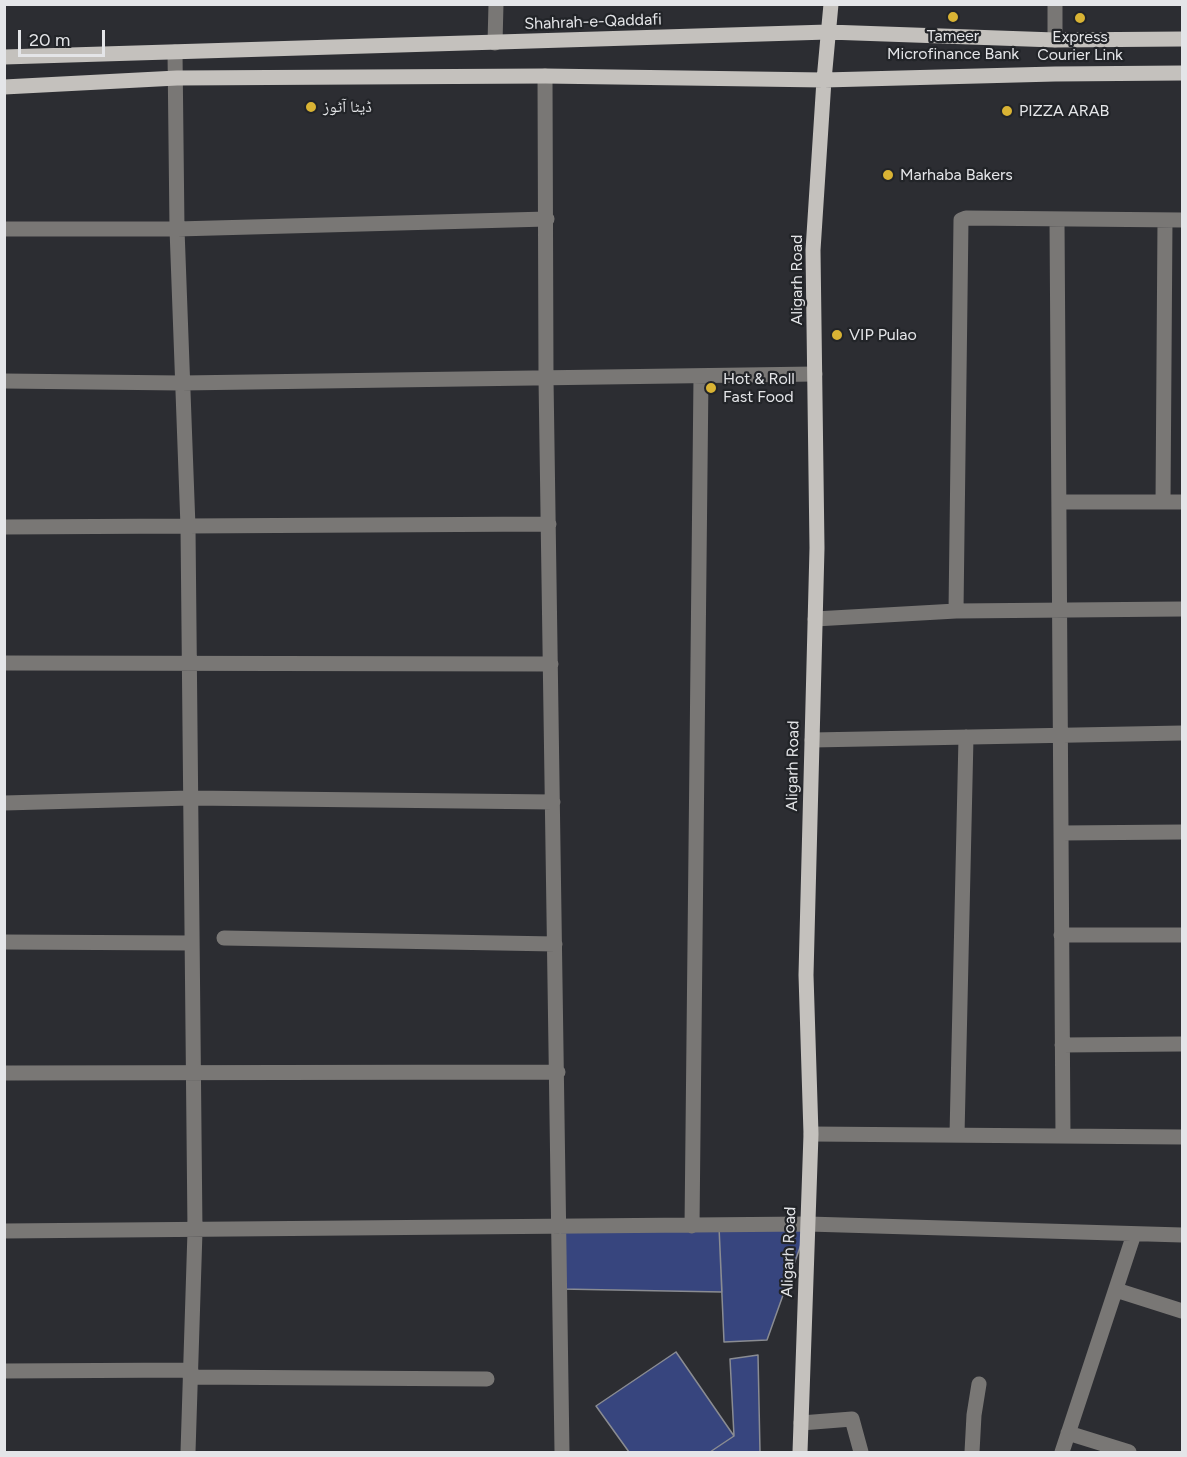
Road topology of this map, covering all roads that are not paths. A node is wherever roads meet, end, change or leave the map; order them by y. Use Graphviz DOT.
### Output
graph roads {
  1 [pos="496,4"];
  2 [pos="831,4"];
  3 [pos="1056,4"];
  4 [pos="828,32"];
  5 [pos="1055,39"];
  6 [pos="1182,39"];
  7 [pos="495,43"];
  8 [pos="175,52"];
  9 [pos="4,57"];
  10 [pos="1182,73"];
  11 [pos="545,76"];
  12 [pos="177,78"];
  13 [pos="824,80"];
  14 [pos="4,87"];
  15 [pos="547,219"];
  16 [pos="1057,219"];
  17 [pos="1165,220"];
  18 [pos="1182,220"];
  19 [pos="4,229"];
  20 [pos="177,229"];
  21 [pos="815,374"];
  22 [pos="701,376"];
  23 [pos="546,378"];
  24 [pos="4,381"];
  25 [pos="181,383"];
  26 [pos="1059,501"];
  27 [pos="1163,502"];
  28 [pos="1182,502"];
  29 [pos="549,524"];
  30 [pos="188,526"];
  31 [pos="4,528"];
  32 [pos="1182,609"];
  33 [pos="1059,610"];
  34 [pos="956,611"];
  35 [pos="815,619"];
  36 [pos="189,662"];
  37 [pos="4,663"];
  38 [pos="551,664"];
  39 [pos="1182,733"];
  40 [pos="1060,735"];
  41 [pos="966,737"];
  42 [pos="812,740"];
  43 [pos="190,798"];
  44 [pos="553,802"];
  45 [pos="4,803"];
  46 [pos="1182,832"];
  47 [pos="1061,833"];
  48 [pos="1061,935"];
  49 [pos="1182,935"];
  50 [pos="224,938"];
  51 [pos="4,942"];
  52 [pos="192,943"];
  53 [pos="555,944"];
  54 [pos="1182,1044"];
  55 [pos="1062,1045"];
  56 [pos="193,1072"];
  57 [pos="558,1072"];
  58 [pos="4,1073"];
  59 [pos="811,1134"];
  60 [pos="957,1135"];
  61 [pos="1063,1136"];
  62 [pos="1182,1137"];
  63 [pos="808,1224"];
  64 [pos="692,1226"];
  65 [pos="560,1227"];
  66 [pos="195,1231"];
  67 [pos="4,1232"];
  68 [pos="1134,1234"];
  69 [pos="1182,1235"];
  70 [pos="1116,1290"];
  71 [pos="1182,1311"];
  72 [pos="4,1371"];
  73 [pos="190,1374"];
  74 [pos="487,1379"];
  75 [pos="979,1384"];
  76 [pos="801,1423"];
  77 [pos="1068,1433"];
  78 [pos="188,1452"];
  79 [pos="562,1452"];
  80 [pos="800,1452"];
  81 [pos="861,1452"];
  82 [pos="972,1452"];
  83 [pos="1062,1452"];
  84 [pos="1129,1452"];
  1 -- 7 [label="street"];
  2 -- 4 [label="main road, Aligarh Road"];
  3 -- 5 [label="street"];
  4 -- 5 [label="main road, Shahrah-e-Qaddafi"];
  4 -- 7 [label="main road, Shahrah-e-Qaddafi"];
  4 -- 13 [label="main road, Aligarh Road"];
  5 -- 6 [label="main road, Shahrah-e-Qaddafi"];
  7 -- 8 [label="main road, Shahrah-e-Qaddafi"];
  8 -- 9 [label="main road, Shahrah-e-Qaddafi"];
  8 -- 12 [label="street"];
  10 -- 13 [label="main road"];
  11 -- 12 [label="main road"];
  11 -- 13 [label="main road"];
  11 -- 15 [label="street"];
  12 -- 14 [label="main road"];
  12 -- 20 [label="street"];
  13 -- 21 [label="main road, Aligarh Road"];
  15 -- 20 [label="street"];
  15 -- 23 [label="street"];
  16 -- 17 [label="street"];
  16 -- 26 [label="street"];
  16 -- 34 [label="street"];
  17 -- 18 [label="street"];
  17 -- 27 [label="street"];
  19 -- 20 [label="street"];
  20 -- 25 [label="street"];
  21 -- 22 [label="street"];
  21 -- 35 [label="main road, Aligarh Road"];
  22 -- 23 [label="street"];
  22 -- 64 [label="street"];
  23 -- 25 [label="street"];
  23 -- 29 [label="street"];
  24 -- 25 [label="street"];
  25 -- 30 [label="street"];
  26 -- 27 [label="street"];
  26 -- 33 [label="street"];
  27 -- 28 [label="street"];
  29 -- 30 [label="street"];
  29 -- 38 [label="street"];
  30 -- 31 [label="street"];
  30 -- 36 [label="street"];
  32 -- 33 [label="street"];
  33 -- 34 [label="street"];
  33 -- 40 [label="street"];
  34 -- 35 [label="street"];
  35 -- 42 [label="main road, Aligarh Road"];
  36 -- 37 [label="street"];
  36 -- 38 [label="street"];
  36 -- 43 [label="street"];
  38 -- 44 [label="street"];
  39 -- 40 [label="street"];
  40 -- 41 [label="street"];
  40 -- 47 [label="street"];
  41 -- 42 [label="street"];
  41 -- 60 [label="street"];
  42 -- 59 [label="main road, Aligarh Road"];
  43 -- 44 [label="street"];
  43 -- 45 [label="street"];
  43 -- 52 [label="street"];
  44 -- 53 [label="street"];
  46 -- 47 [label="street"];
  47 -- 48 [label="street"];
  48 -- 49 [label="street"];
  48 -- 55 [label="street"];
  50 -- 53 [label="street"];
  51 -- 52 [label="street"];
  52 -- 56 [label="street"];
  53 -- 57 [label="street"];
  54 -- 55 [label="street"];
  55 -- 61 [label="street"];
  56 -- 57 [label="street"];
  56 -- 58 [label="street"];
  56 -- 66 [label="street"];
  57 -- 65 [label="street"];
  59 -- 60 [label="street"];
  59 -- 63 [label="main road, Aligarh Road"];
  60 -- 61 [label="street"];
  61 -- 62 [label="street"];
  63 -- 64 [label="street"];
  63 -- 68 [label="street"];
  63 -- 76 [label="main road, Aligarh Road"];
  64 -- 65 [label="street"];
  65 -- 66 [label="street"];
  65 -- 79 [label="street"];
  66 -- 67 [label="street"];
  66 -- 73 [label="street"];
  68 -- 69 [label="street"];
  68 -- 70 [label="street"];
  70 -- 71 [label="street"];
  70 -- 77 [label="street"];
  72 -- 73 [label="street"];
  73 -- 74 [label="street"];
  73 -- 78 [label="street"];
  75 -- 82 [label="street"];
  76 -- 80 [label="main road, Aligarh Road"];
  76 -- 81 [label="street"];
  77 -- 83 [label="street"];
  77 -- 84 [label="street"];
}
